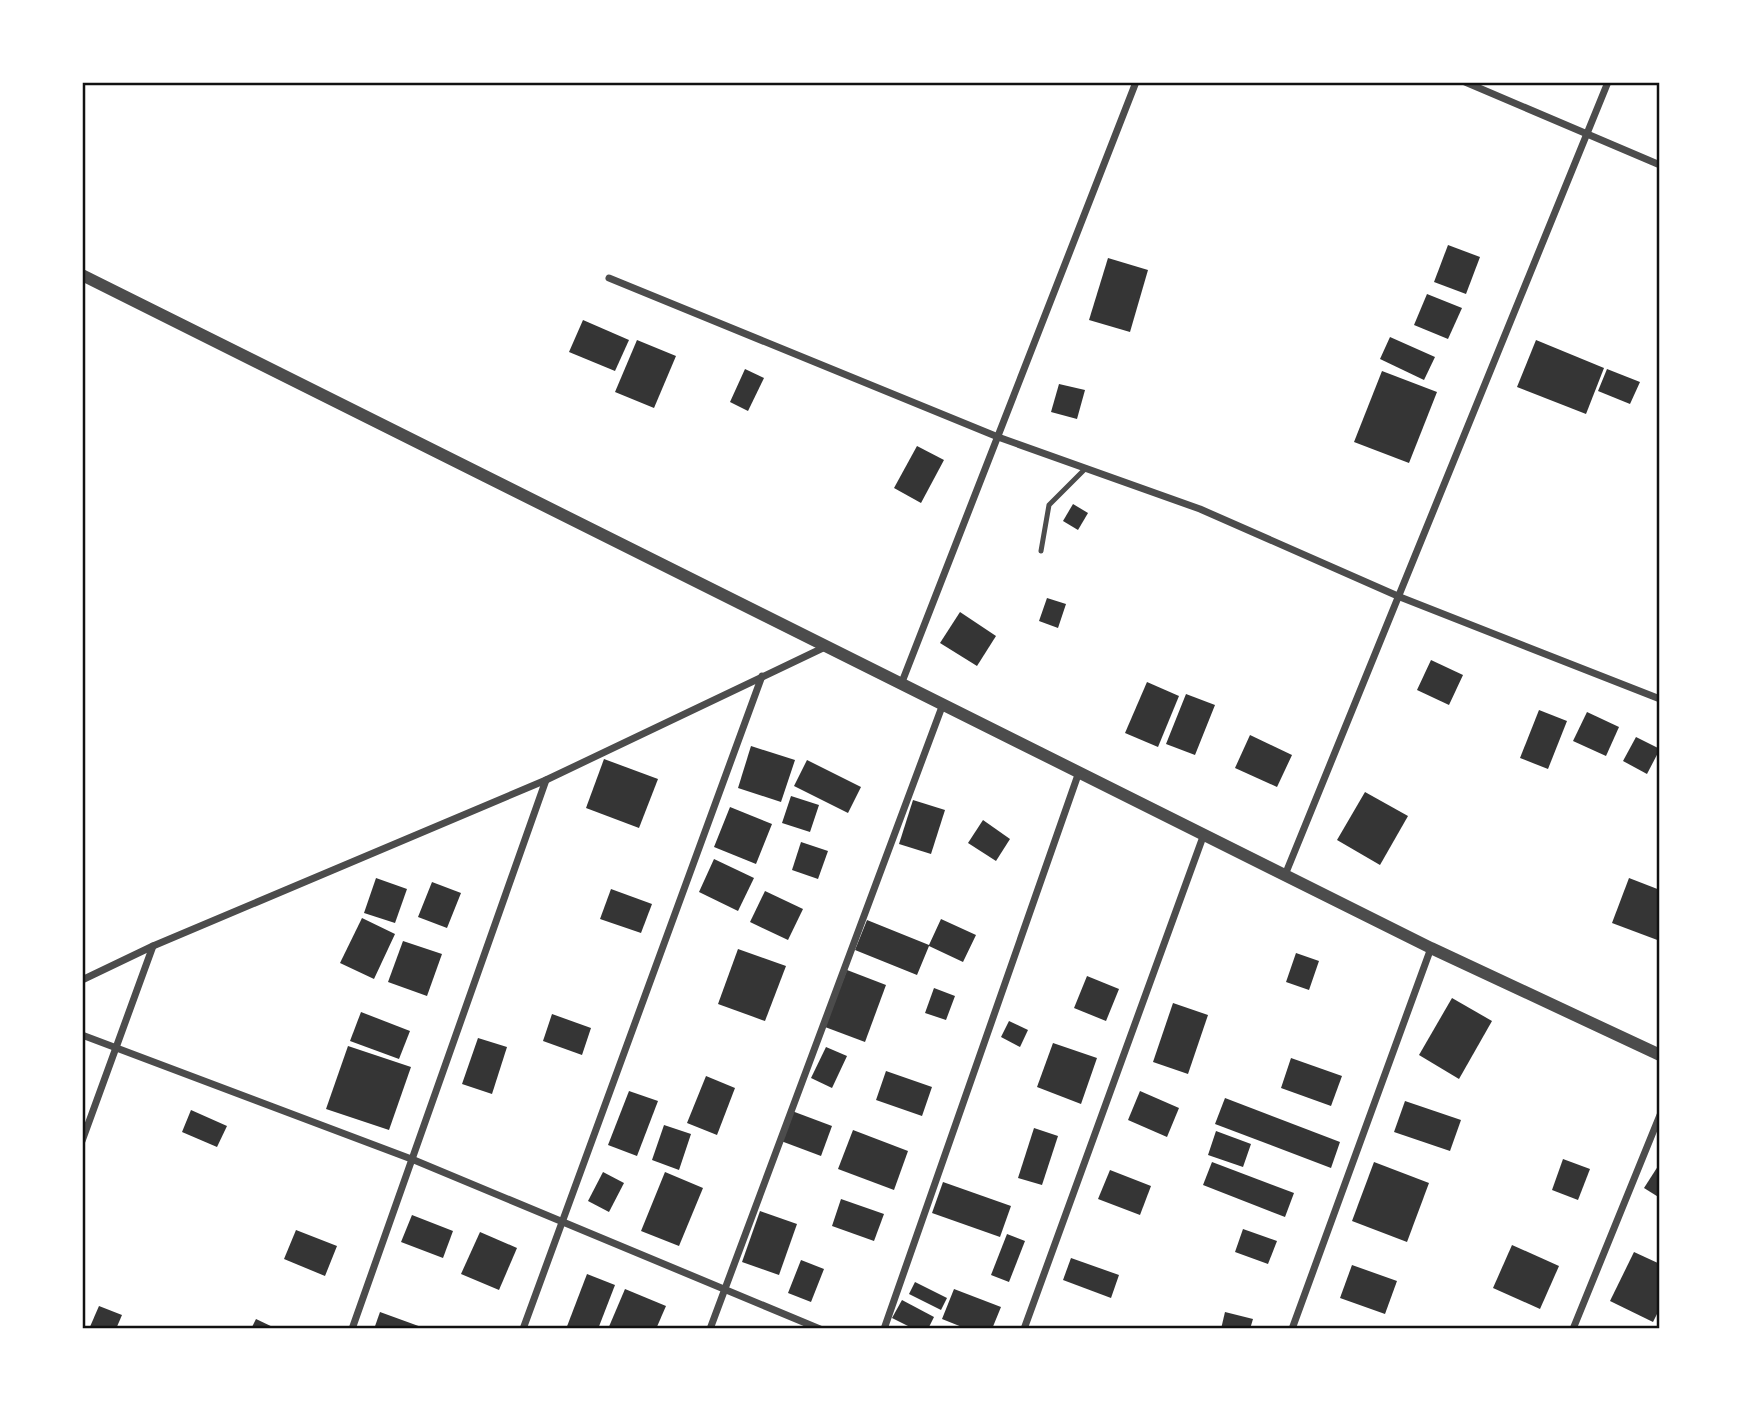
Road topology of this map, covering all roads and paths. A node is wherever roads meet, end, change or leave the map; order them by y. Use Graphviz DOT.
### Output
graph roads {
  1 [pos="1136,82"];
  2 [pos="1465,82"];
  3 [pos="1608,82"];
  4 [pos="1586,135"];
  5 [pos="1660,165"];
  6 [pos="82,275"];
  7 [pos="609,278"];
  8 [pos="998,437"];
  9 [pos="1086,468"];
  10 [pos="1041,551"];
  11 [pos="1401,597"];
  12 [pos="825,647"];
  13 [pos="762,676"];
  14 [pos="902,682"];
  15 [pos="1660,699"];
  16 [pos="943,703"];
  17 [pos="1079,772"];
  18 [pos="546,780"];
  19 [pos="1204,834"];
  20 [pos="1285,875"];
  21 [pos="153,946"];
  22 [pos="1431,948"];
  23 [pos="82,980"];
  24 [pos="82,1035"];
  25 [pos="116,1048"];
  26 [pos="1660,1055"];
  27 [pos="1660,1115"];
  28 [pos="82,1141"];
  29 [pos="414,1160"];
  30 [pos="563,1222"];
  31 [pos="725,1289"];
  32 [pos="352,1329"];
  33 [pos="523,1329"];
  34 [pos="710,1329"];
  35 [pos="820,1329"];
  36 [pos="884,1329"];
  37 [pos="1024,1329"];
  38 [pos="1292,1329"];
  39 [pos="1573,1329"];
  1 -- 8 [label="street"];
  2 -- 4 [label="street"];
  3 -- 4 [label="street"];
  4 -- 5 [label="street"];
  4 -- 11 [label="street"];
  6 -- 12 [label="street"];
  7 -- 8 [label="street"];
  8 -- 9 [label="street"];
  8 -- 14 [label="street"];
  9 -- 10 [label="lane"];
  9 -- 11 [label="street"];
  11 -- 15 [label="street"];
  11 -- 20 [label="street"];
  12 -- 13 [label="street"];
  12 -- 14 [label="street"];
  13 -- 18 [label="street"];
  13 -- 30 [label="street"];
  14 -- 16 [label="street"];
  16 -- 17 [label="street"];
  16 -- 31 [label="street"];
  17 -- 19 [label="street"];
  17 -- 36 [label="street"];
  18 -- 21 [label="street"];
  18 -- 29 [label="street"];
  19 -- 20 [label="street"];
  19 -- 37 [label="street"];
  20 -- 22 [label="street"];
  21 -- 23 [label="street"];
  21 -- 25 [label="street"];
  22 -- 26 [label="street"];
  22 -- 38 [label="street"];
  24 -- 25 [label="street"];
  25 -- 28 [label="street"];
  25 -- 29 [label="street"];
  27 -- 39 [label="street"];
  29 -- 30 [label="street"];
  29 -- 32 [label="street"];
  30 -- 31 [label="street"];
  30 -- 33 [label="street"];
  31 -- 34 [label="street"];
  31 -- 35 [label="street"];
}
